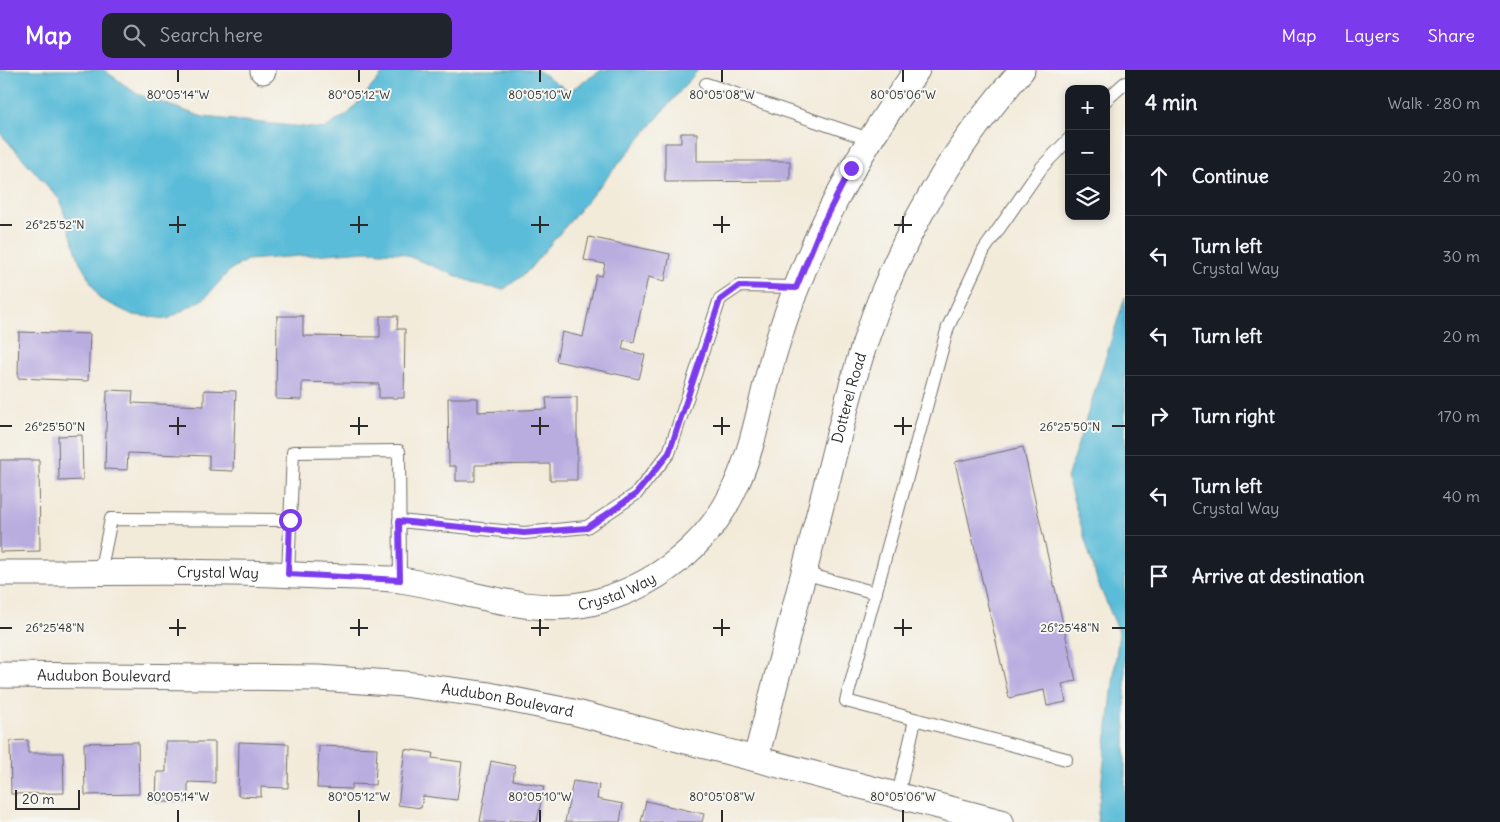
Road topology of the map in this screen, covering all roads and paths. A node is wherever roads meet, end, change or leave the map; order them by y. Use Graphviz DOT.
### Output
graph roads {
  1 [pos="917,70"];
  2 [pos="1022,70"];
  3 [pos="1125,82"];
  4 [pos="706,84"];
  5 [pos="1110,96"];
  6 [pos="869,139"];
  7 [pos="1065,143"];
  8 [pos="796,288"];
  9 [pos="290,520"];
  10 [pos="399,521"];
  11 [pos="0,573"];
  12 [pos="100,573"];
  13 [pos="803,573"];
  14 [pos="288,574"];
  15 [pos="400,580"];
  16 [pos="876,593"];
  17 [pos="0,676"];
  18 [pos="915,720"];
  19 [pos="756,758"];
  20 [pos="1066,759"];
  21 [pos="910,806"];
  22 [pos="1001,822"];
  1 -- 6 [label="street, Crystal Way"];
  2 -- 13 [label="street, Dotterel Road"];
  3 -- 5 [label="lane"];
  4 -- 6 [label="lane"];
  6 -- 8 [label="street, Crystal Way"];
  7 -- 16 [label="lane"];
  8 -- 10 [label="lane"];
  8 -- 15 [label="street, Crystal Way"];
  9 -- 10 [label="lane"];
  9 -- 12 [label="lane"];
  9 -- 14 [label="lane"];
  10 -- 15 [label="lane"];
  11 -- 12 [label="street, Crystal Way"];
  12 -- 14 [label="street, Crystal Way"];
  13 -- 16 [label="lane"];
  13 -- 19 [label="street, Dotterel Road"];
  14 -- 15 [label="street, Crystal Way"];
  16 -- 18 [label="lane"];
  17 -- 19 [label="street, Audubon Boulevard"];
  18 -- 20 [label="lane"];
  18 -- 21 [label="lane"];
  19 -- 21 [label="street, Audubon Boulevard"];
  21 -- 22 [label="street, Audubon Boulevard"];
}
